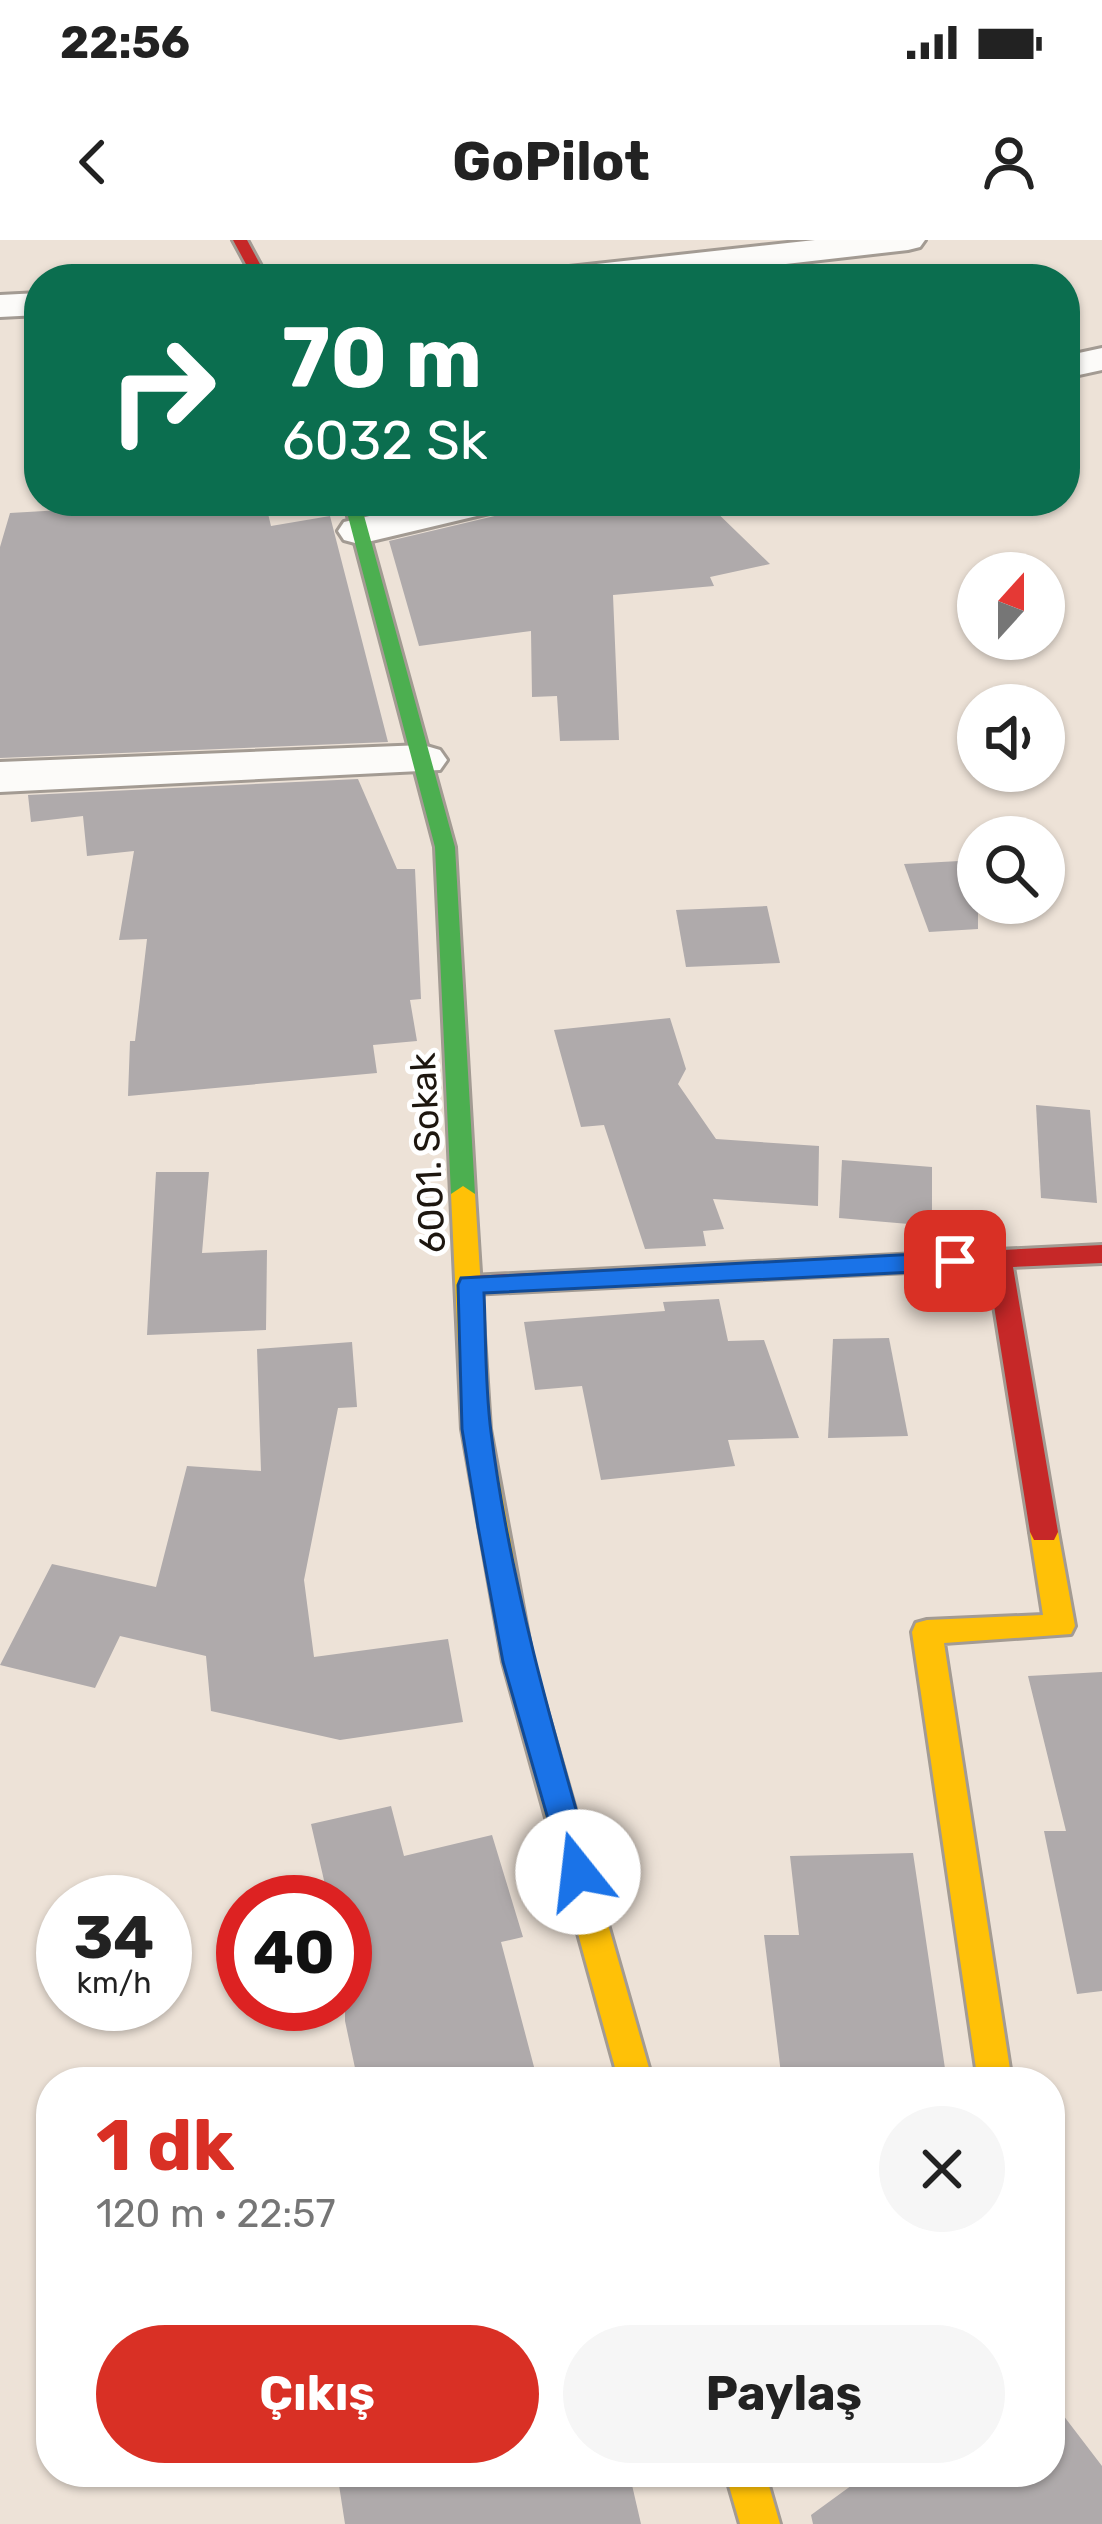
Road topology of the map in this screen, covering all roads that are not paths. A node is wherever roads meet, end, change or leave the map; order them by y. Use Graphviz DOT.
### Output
graph roads {
  1 [pos="908,240"];
  2 [pos="822,246"];
  3 [pos="741,264"];
  4 [pos="356,516"];
  5 [pos="423,760"];
  6 [pos="0,777"];
  7 [pos="1102,1254"];
  8 [pos="999,1258"];
  9 [pos="471,1285"];
  10 [pos="632,2067"];
  11 [pos="993,2067"];
  12 [pos="750,2487"];
  13 [pos="760,2524"];
  1 -- 2 [label="street"];
  2 -- 3 [label="street"];
  4 -- 5 [label="street, 6001. Sokak"];
  5 -- 6 [label="street"];
  5 -- 9 [label="street, 6001. Sokak"];
  7 -- 8 [label="street"];
  8 -- 9 [label="street"];
  8 -- 11 [label="street"];
  9 -- 10 [label="street, 6001. Sokak"];
  12 -- 13 [label="street"];
}
